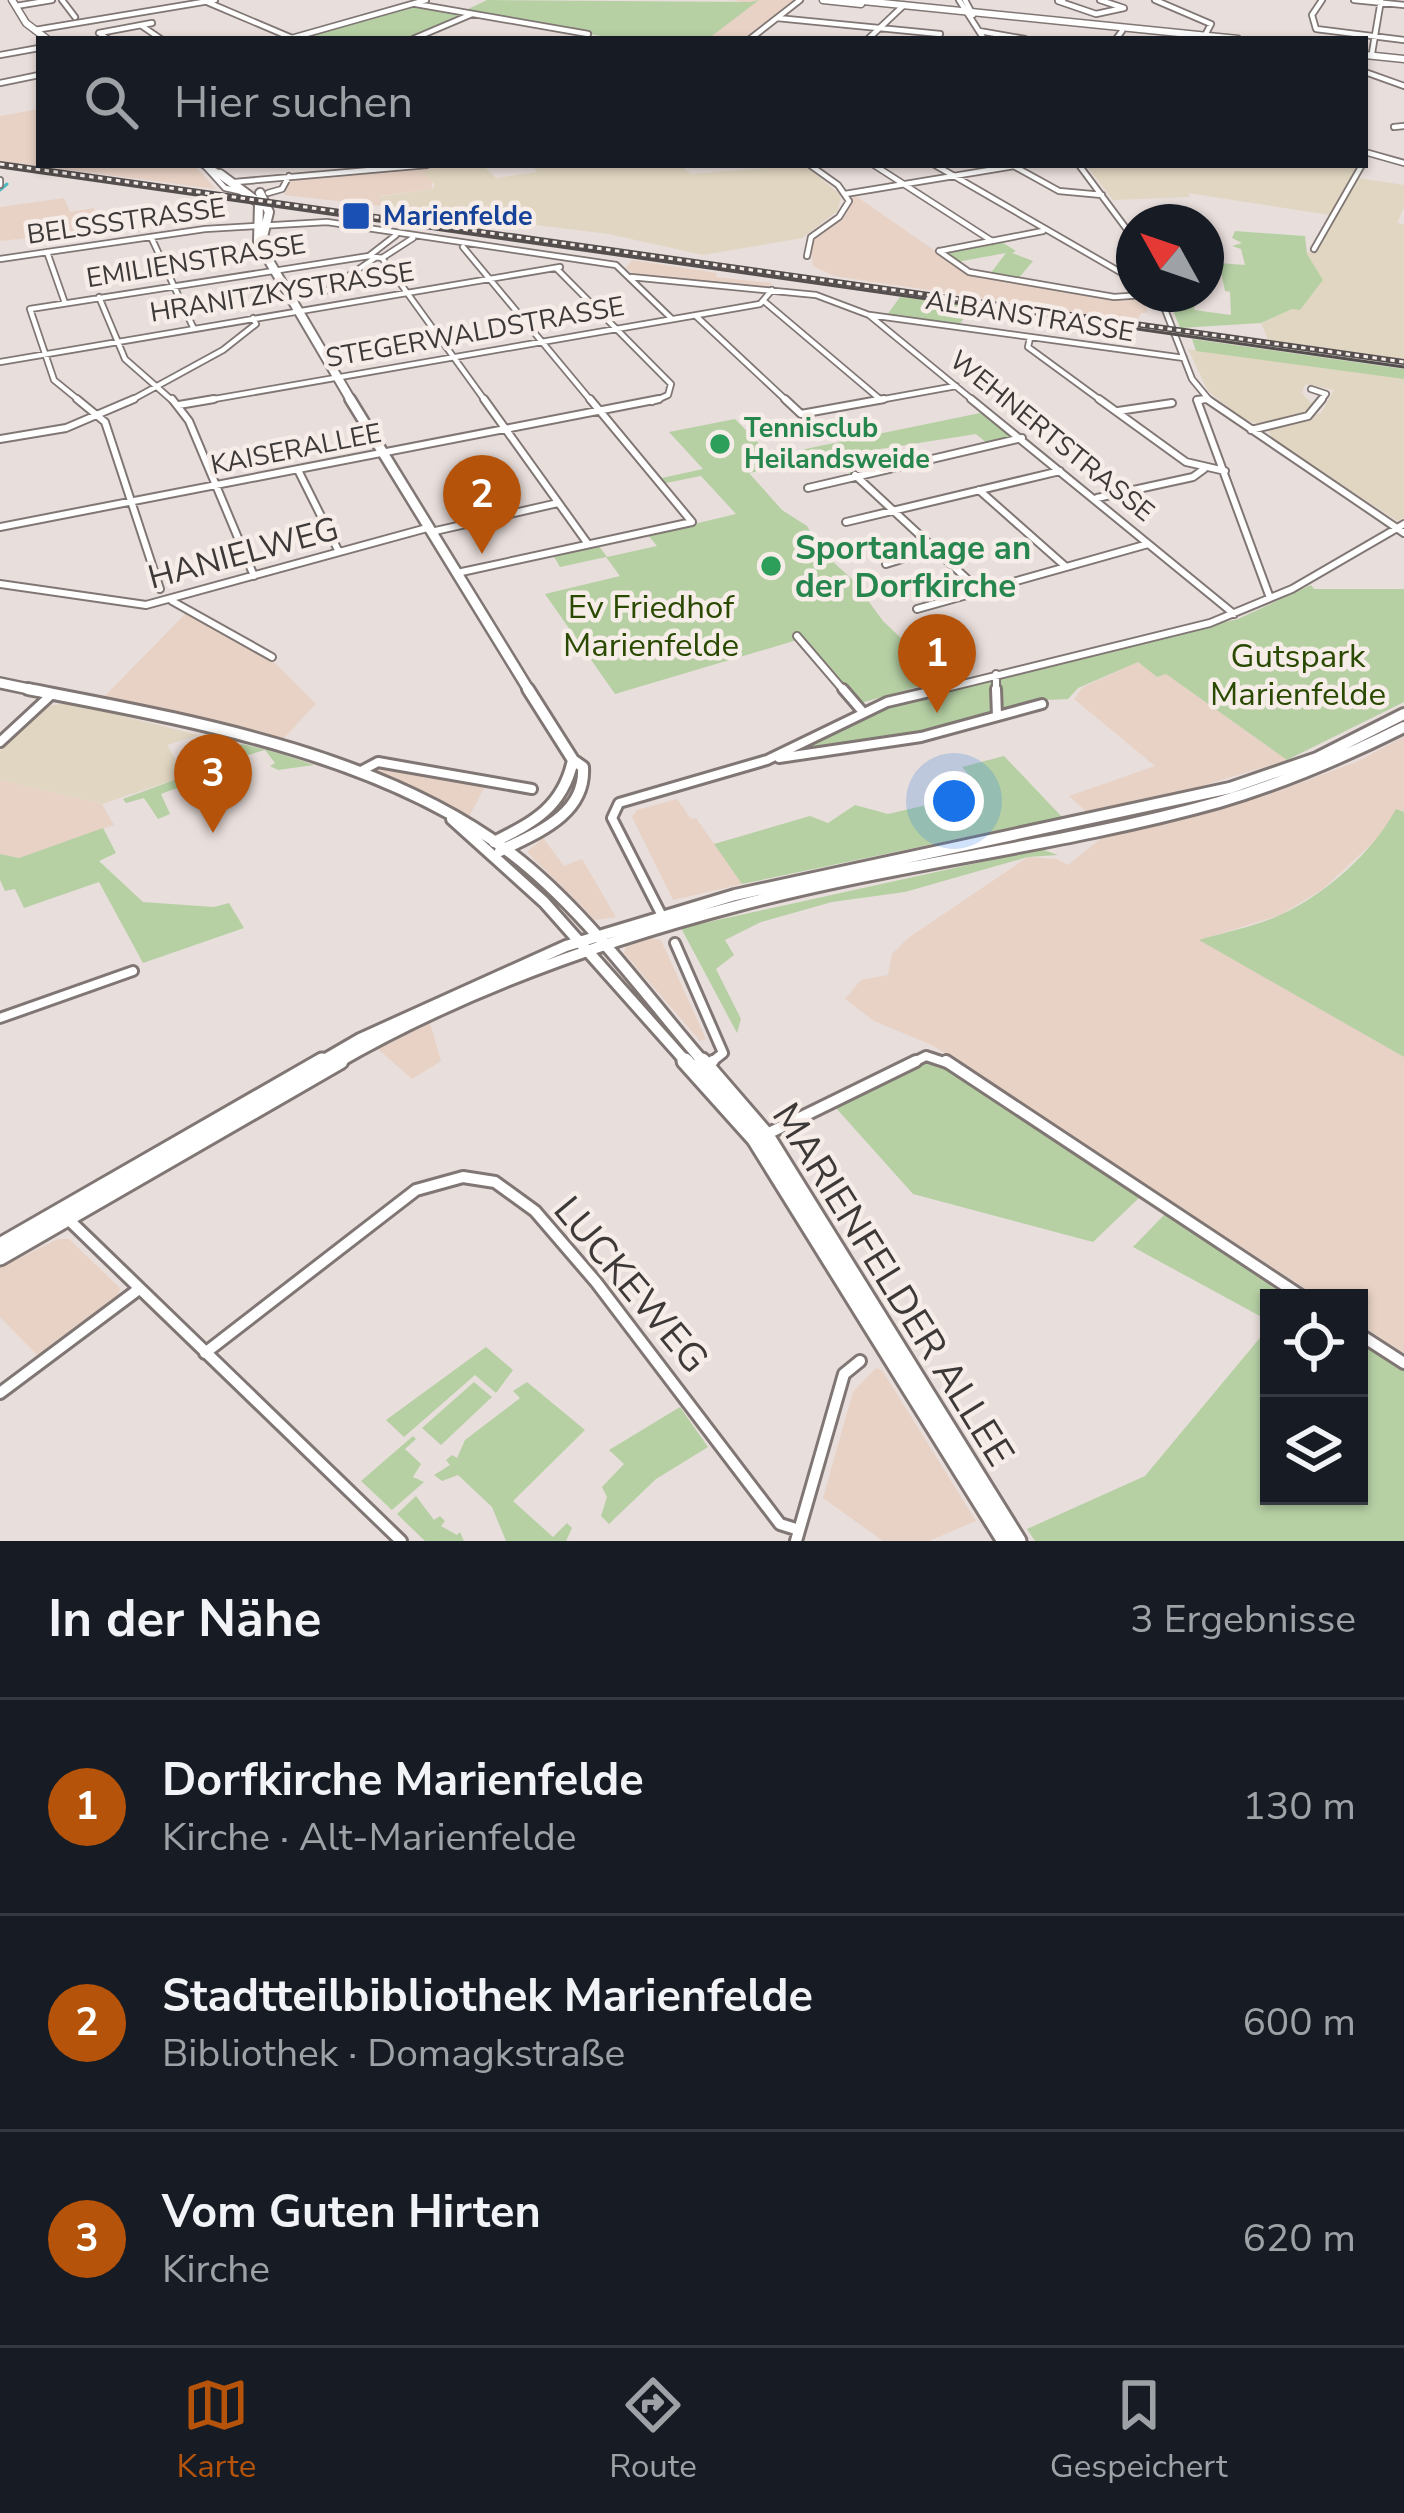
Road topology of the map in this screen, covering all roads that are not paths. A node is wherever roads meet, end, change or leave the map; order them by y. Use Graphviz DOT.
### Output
graph roads {
  1 [pos="52,0"];
  2 [pos="62,0"];
  3 [pos="215,0"];
  4 [pos="426,0"];
  5 [pos="800,0"];
  6 [pos="823,0"];
  7 [pos="854,0"];
  8 [pos="962,0"];
  9 [pos="1063,0"];
  10 [pos="1155,0"];
  11 [pos="1322,0"];
  12 [pos="1355,0"];
  13 [pos="204,1"];
  14 [pos="1103,1"];
  15 [pos="1381,2"];
  16 [pos="14,3"];
  17 [pos="416,4"];
  18 [pos="1404,5"];
  19 [pos="120,6"];
  20 [pos="903,6"];
  21 [pos="1077,7"];
  22 [pos="472,14"];
  23 [pos="1096,14"];
  24 [pos="126,15"];
  25 [pos="970,15"];
  26 [pos="75,17"];
  27 [pos="777,17"];
  28 [pos="152,23"];
  29 [pos="1090,24"];
  30 [pos="140,25"];
  31 [pos="880,28"];
  32 [pos="35,30"];
  33 [pos="979,31"];
  34 [pos="1122,31"];
  35 [pos="940,34"];
  36 [pos="43,36"];
  37 [pos="104,36"];
  38 [pos="156,36"];
  39 [pos="286,36"];
  40 [pos="304,36"];
  41 [pos="419,36"];
  42 [pos="584,36"];
  43 [pos="753,36"];
  44 [pos="871,36"];
  45 [pos="982,36"];
  46 [pos="1008,36"];
  47 [pos="1118,36"];
  48 [pos="1181,36"];
  49 [pos="1188,36"];
  50 [pos="1205,36"];
  51 [pos="1375,36"];
  52 [pos="1404,40"];
  53 [pos="36,49"];
  54 [pos="1368,54"];
  55 [pos="0,55"];
  56 [pos="1404,58"];
  57 [pos="1368,72"];
  58 [pos="36,76"];
  59 [pos="0,83"];
  60 [pos="1404,86"];
  61 [pos="1404,126"];
  62 [pos="1394,127"];
  63 [pos="1368,153"];
  64 [pos="1378,155"];
  65 [pos="1368,160"];
  66 [pos="1404,163"];
  67 [pos="209,168"];
  68 [pos="212,168"];
  69 [pos="389,168"];
  70 [pos="814,168"];
  71 [pos="879,168"];
  72 [pos="940,168"];
  73 [pos="997,168"];
  74 [pos="1018,168"];
  75 [pos="1081,168"];
  76 [pos="1360,168"];
  77 [pos="289,176"];
  78 [pos="954,176"];
  79 [pos="274,178"];
  80 [pos="905,184"];
  81 [pos="250,187"];
  82 [pos="845,194"];
  83 [pos="1102,195"];
  84 [pos="1116,214"];
  85 [pos="263,225"];
  86 [pos="1045,230"];
  87 [pos="396,235"];
  88 [pos="151,237"];
  89 [pos="413,238"];
  90 [pos="992,241"];
  91 [pos="464,245"];
  92 [pos="1314,249"];
  93 [pos="47,252"];
  94 [pos="807,256"];
  95 [pos="375,257"];
  96 [pos="0,259"];
  97 [pos="568,260"];
  98 [pos="557,269"];
  99 [pos="275,270"];
  100 [pos="1116,270"];
  101 [pos="631,277"];
  102 [pos="490,280"];
  103 [pos="173,286"];
  104 [pos="772,290"];
  105 [pos="323,293"];
  106 [pos="408,293"];
  107 [pos="1116,296"];
  108 [pos="99,297"];
  109 [pos="765,302"];
  110 [pos="65,303"];
  111 [pos="299,310"];
  112 [pos="1166,312"];
  113 [pos="694,315"];
  114 [pos="869,315"];
  115 [pos="254,318"];
  116 [pos="672,319"];
  117 [pos="193,327"];
  118 [pos="614,329"];
  119 [pos="1030,338"];
  120 [pos="116,340"];
  121 [pos="541,341"];
  122 [pos="43,353"];
  123 [pos="453,357"];
  124 [pos="1184,358"];
  125 [pos="0,362"];
  126 [pos="338,377"];
  127 [pos="156,385"];
  128 [pos="957,385"];
  129 [pos="1207,399"];
  130 [pos="882,400"];
  131 [pos="1320,400"];
  132 [pos="1172,403"];
  133 [pos="179,405"];
  134 [pos="1117,412"];
  135 [pos="599,413"];
  136 [pos="97,415"];
  137 [pos="506,430"];
  138 [pos="1250,430"];
  139 [pos="1022,438"];
  140 [pos="0,440"];
  141 [pos="383,454"];
  142 [pos="1204,469"];
  143 [pos="298,470"];
  144 [pos="1061,470"];
  145 [pos="1225,471"];
  146 [pos="855,474"];
  147 [pos="215,486"];
  148 [pos="808,488"];
  149 [pos="978,489"];
  150 [pos="1095,499"];
  151 [pos="131,502"];
  152 [pos="558,502"];
  153 [pos="890,509"];
  154 [pos="846,522"];
  155 [pos="0,527"];
  156 [pos="1402,529"];
  157 [pos="428,531"];
  158 [pos="1149,543"];
  159 [pos="589,545"];
  160 [pos="936,549"];
  161 [pos="339,552"];
  162 [pos="886,564"];
  163 [pos="1065,566"];
  164 [pos="457,574"];
  165 [pos="254,576"];
  166 [pos="0,584"];
  167 [pos="160,589"];
  168 [pos="981,592"];
  169 [pos="186,595"];
  170 [pos="1270,598"];
  171 [pos="171,599"];
  172 [pos="146,605"];
  173 [pos="917,609"];
  174 [pos="1234,614"];
  175 [pos="796,636"];
  176 [pos="272,657"];
  177 [pos="996,674"];
  178 [pos="0,682"];
  179 [pos="53,693"];
  180 [pos="1042,704"];
  181 [pos="862,712"];
  182 [pos="1404,714"];
  183 [pos="998,716"];
  184 [pos="1404,727"];
  185 [pos="0,742"];
  186 [pos="777,756"];
  187 [pos="362,772"];
  188 [pos="532,789"];
  189 [pos="494,848"];
  190 [pos="664,920"];
  191 [pos="675,943"];
  192 [pos="590,944"];
  193 [pos="133,971"];
  194 [pos="0,1018"];
  195 [pos="701,1068"];
  196 [pos="760,1137"];
  197 [pos="67,1217"];
  198 [pos="0,1246"];
  199 [pos="0,1257"];
  200 [pos="139,1289"];
  201 [pos="1290,1289"];
  202 [pos="1368,1340"];
  203 [pos="205,1353"];
  204 [pos="860,1361"];
  205 [pos="1404,1363"];
  206 [pos="0,1393"];
  207 [pos="798,1536"];
  208 [pos="401,1541"];
  209 [pos="1004,1541"];
  210 [pos="1018,1541"];
  1 -- 16 [label="street"];
  2 -- 26 [label="street"];
  3 -- 13 [label="street"];
  4 -- 17 [label="street"];
  5 -- 27 [label="street"];
  6 -- 20 [label="main road"];
  7 -- 20 [label="main road"];
  8 -- 25 [label="street"];
  9 -- 21 [label="street"];
  10 -- 50 [label="street"];
  11 -- 51 [label="street"];
  12 -- 15 [label="street"];
  13 -- 24 [label="street"];
  13 -- 39 [label="street"];
  14 -- 21 [label="street"];
  14 -- 23 [label="street"];
  15 -- 18 [label="street"];
  15 -- 51 [label="street"];
  16 -- 32 [label="main road"];
  17 -- 22 [label="street"];
  17 -- 40 [label="street"];
  19 -- 24 [label="street"];
  20 -- 25 [label="main road"];
  20 -- 31 [label="street"];
  21 -- 23 [label="street"];
  22 -- 41 [label="street"];
  22 -- 42 [label="street"];
  23 -- 29 [label="street"];
  24 -- 30 [label="street"];
  24 -- 32 [label="street"];
  25 -- 29 [label="main road"];
  25 -- 33 [label="street"];
  25 -- 34 [label="main road"];
  27 -- 31 [label="street"];
  27 -- 43 [label="street"];
  28 -- 30 [label="street"];
  29 -- 49 [label="main road"];
  30 -- 37 [label="street"];
  30 -- 38 [label="street"];
  31 -- 35 [label="street"];
  31 -- 44 [label="street"];
  32 -- 36 [label="main road"];
  33 -- 45 [label="street"];
  33 -- 46 [label="street"];
  34 -- 47 [label="street"];
  34 -- 48 [label="main road"];
  51 -- 52 [label="street"];
  51 -- 54 [label="street"];
  53 -- 55 [label="street"];
  54 -- 56 [label="main road"];
  54 -- 57 [label="street"];
  57 -- 60 [label="street"];
  58 -- 59 [label="street"];
  61 -- 62 [label="street"];
  63 -- 64 [label="street"];
  64 -- 65 [label="street"];
  64 -- 66 [label="street"];
  67 -- 81 [label="street"];
  68 -- 81 [label="main road"];
  69 -- 77 [label="street"];
  70 -- 82 [label="street"];
  71 -- 80 [label="street"];
  72 -- 78 [label="street"];
  73 -- 78 [label="street"];
  74 -- 83 [label="street"];
  75 -- 83 [label="street"];
  76 -- 92 [label="street"];
  77 -- 79 [label="street"];
  77 -- 81 [label="street"];
  78 -- 80 [label="street"];
  78 -- 86 [label="street"];
  79 -- 81 [label="street"];
  79 -- 81 [label="street"];
  80 -- 82 [label="street"];
  80 -- 90 [label="street"];
  81 -- 85 [label="main road"];
  82 -- 94 [label="street"];
  83 -- 84 [label="street"];
  85 -- 87 [label="street, BELSSSTRASSE"];
  85 -- 88 [label="street, BELSSSTRASSE"];
  85 -- 99 [label="main road"];
  86 -- 90 [label="street"];
  86 -- 100 [label="street"];
  87 -- 89 [label="street, BELSSSTRASSE"];
  87 -- 95 [label="street"];
  88 -- 93 [label="street, BELSSSTRASSE"];
  88 -- 103 [label="street"];
  89 -- 91 [label="street, BELSSSTRASSE"];
  89 -- 95 [label="street"];
  90 -- 107 [label="street"];
  91 -- 97 [label="street, BELSSSTRASSE"];
  91 -- 102 [label="street"];
  93 -- 96 [label="street, BELSSSTRASSE"];
  93 -- 110 [label="street"];
  95 -- 99 [label="street, EMILIENSTRASSE"];
  95 -- 105 [label="street"];
  95 -- 106 [label="street"];
  97 -- 98 [label="street, HRANITZKYSTRASSE"];
  97 -- 101 [label="street, WEHNERTSTRASSE"];
  98 -- 102 [label="street, HRANITZKYSTRASSE"];
  98 -- 118 [label="street"];
  99 -- 103 [label="street, EMILIENSTRASSE"];
  99 -- 111 [label="main road"];
  101 -- 104 [label="street, WEHNERTSTRASSE"];
  101 -- 116 [label="street"];
  102 -- 106 [label="street, HRANITZKYSTRASSE"];
  102 -- 121 [label="street"];
  103 -- 108 [label="street, EMILIENSTRASSE"];
  103 -- 117 [label="street"];
  104 -- 109 [label="street"];
  104 -- 114 [label="street, WEHNERTSTRASSE"];
  106 -- 111 [label="street, HRANITZKYSTRASSE"];
  106 -- 123 [label="street"];
  108 -- 110 [label="street, EMILIENSTRASSE"];
  108 -- 120 [label="street"];
  109 -- 113 [label="street, STEGERWALDSTRASSE"];
  109 -- 130 [label="street"];
  110 -- 122 [label="street, EMILIENSTRASSE"];
  111 -- 115 [label="street, HRANITZKYSTRASSE"];
  111 -- 126 [label="main road"];
  112 -- 124 [label="street"];
  113 -- 116 [label="street, STEGERWALDSTRASSE"];
  113 -- 130 [label="street"];
  114 -- 119 [label="street, ALBANSTRASSE"];
  114 -- 128 [label="street, WEHNERTSTRASSE"];
  115 -- 117 [label="street, HRANITZKYSTRASSE"];
  115 -- 127 [label="street"];
  116 -- 118 [label="street, STEGERWALDSTRASSE"];
  117 -- 120 [label="street, HRANITZKYSTRASSE"];
  118 -- 121 [label="street, STEGERWALDSTRASSE"];
  118 -- 135 [label="street, KAISERALLEE"];
  119 -- 124 [label="street, ALBANSTRASSE"];
  119 -- 134 [label="street"];
  120 -- 122 [label="street, HRANITZKYSTRASSE"];
  120 -- 127 [label="street"];
  121 -- 123 [label="street, STEGERWALDSTRASSE"];
  121 -- 135 [label="street"];
  122 -- 125 [label="street, HRANITZKYSTRASSE"];
  122 -- 136 [label="street"];
  123 -- 126 [label="street, STEGERWALDSTRASSE"];
  123 -- 137 [label="street"];
  124 -- 129 [label="street"];
  126 -- 133 [label="street, STEGERWALDSTRASSE"];
  126 -- 141 [label="main road"];
  127 -- 133 [label="street"];
  127 -- 136 [label="street"];
  128 -- 130 [label="street"];
  128 -- 139 [label="street, WEHNERTSTRASSE"];
  129 -- 138 [label="street"];
  129 -- 145 [label="street"];
  131 -- 138 [label="street"];
  132 -- 134 [label="street"];
  133 -- 147 [label="street"];
  134 -- 142 [label="street"];
  135 -- 137 [label="street, KAISERALLEE"];
  135 -- 159 [label="street"];
  136 -- 140 [label="street"];
  136 -- 151 [label="street"];
  137 -- 141 [label="street, KAISERALLEE"];
  137 -- 152 [label="street"];
  138 -- 156 [label="street"];
  139 -- 144 [label="street, WEHNERTSTRASSE"];
  139 -- 146 [label="street"];
  141 -- 143 [label="street, KAISERALLEE"];
  141 -- 157 [label="main road"];
  142 -- 145 [label="street"];
  142 -- 150 [label="street"];
  143 -- 147 [label="street, KAISERALLEE"];
  143 -- 161 [label="street"];
  144 -- 149 [label="street"];
  144 -- 150 [label="street, WEHNERTSTRASSE"];
  145 -- 170 [label="street"];
  146 -- 148 [label="street"];
  146 -- 153 [label="street"];
  147 -- 151 [label="street, KAISERALLEE"];
  147 -- 165 [label="street"];
  149 -- 153 [label="street"];
  149 -- 163 [label="street"];
  150 -- 158 [label="street, WEHNERTSTRASSE"];
  151 -- 155 [label="street, KAISERALLEE"];
  151 -- 167 [label="street"];
  152 -- 157 [label="street, HANIELWEG"];
  152 -- 159 [label="street"];
  153 -- 154 [label="street"];
  153 -- 160 [label="street"];
  156 -- 170 [label="street"];
  157 -- 161 [label="street, HANIELWEG"];
  157 -- 164 [label="main road"];
  158 -- 163 [label="street"];
  158 -- 174 [label="street, WEHNERTSTRASSE"];
  159 -- 164 [label="street"];
  160 -- 162 [label="street"];
  160 -- 168 [label="street"];
  161 -- 165 [label="street, HANIELWEG"];
  163 -- 168 [label="street"];
  164 -- 189 [label="main road"];
  165 -- 169 [label="street, HANIELWEG"];
  166 -- 172 [label="street, HANIELWEG"];
  167 -- 169 [label="street"];
  167 -- 172 [label="street"];
  168 -- 173 [label="street"];
  169 -- 171 [label="street, HANIELWEG"];
  170 -- 174 [label="street"];
  171 -- 172 [label="street, HANIELWEG"];
  171 -- 176 [label="street"];
  174 -- 177 [label="street"];
  175 -- 181 [label="street"];
  177 -- 181 [label="street"];
  177 -- 183 [label="street"];
  178 -- 179 [label="main road, MARIENFELDER ALLEE"];
  179 -- 185 [label="street"];
  179 -- 187 [label="main road, MARIENFELDER ALLEE"];
  180 -- 183 [label="street"];
  181 -- 186 [label="street"];
  182 -- 190 [label="main road"];
  183 -- 186 [label="street"];
  184 -- 190 [label="main road"];
  186 -- 190 [label="street"];
  187 -- 188 [label="street"];
  187 -- 189 [label="main road, MARIENFELDER ALLEE"];
  189 -- 192 [label="main road, MARIENFELDER ALLEE"];
  190 -- 192 [label="main road"];
  191 -- 195 [label="street"];
  192 -- 195 [label="main road, MARIENFELDER ALLEE"];
  192 -- 197 [label="main road"];
  193 -- 194 [label="street"];
  195 -- 196 [label="main road, MARIENFELDER ALLEE"];
  196 -- 201 [label="street"];
  196 -- 209 [label="main road, MARIENFELDER ALLEE"];
  196 -- 210 [label="main road, MARIENFELDER ALLEE"];
  197 -- 198 [label="main road"];
  197 -- 199 [label="main road"];
  197 -- 200 [label="street"];
  200 -- 203 [label="street"];
  200 -- 206 [label="street"];
  202 -- 205 [label="street"];
  203 -- 207 [label="street, LUCKEWEG"];
  203 -- 208 [label="street"];
  204 -- 207 [label="street"];
}
